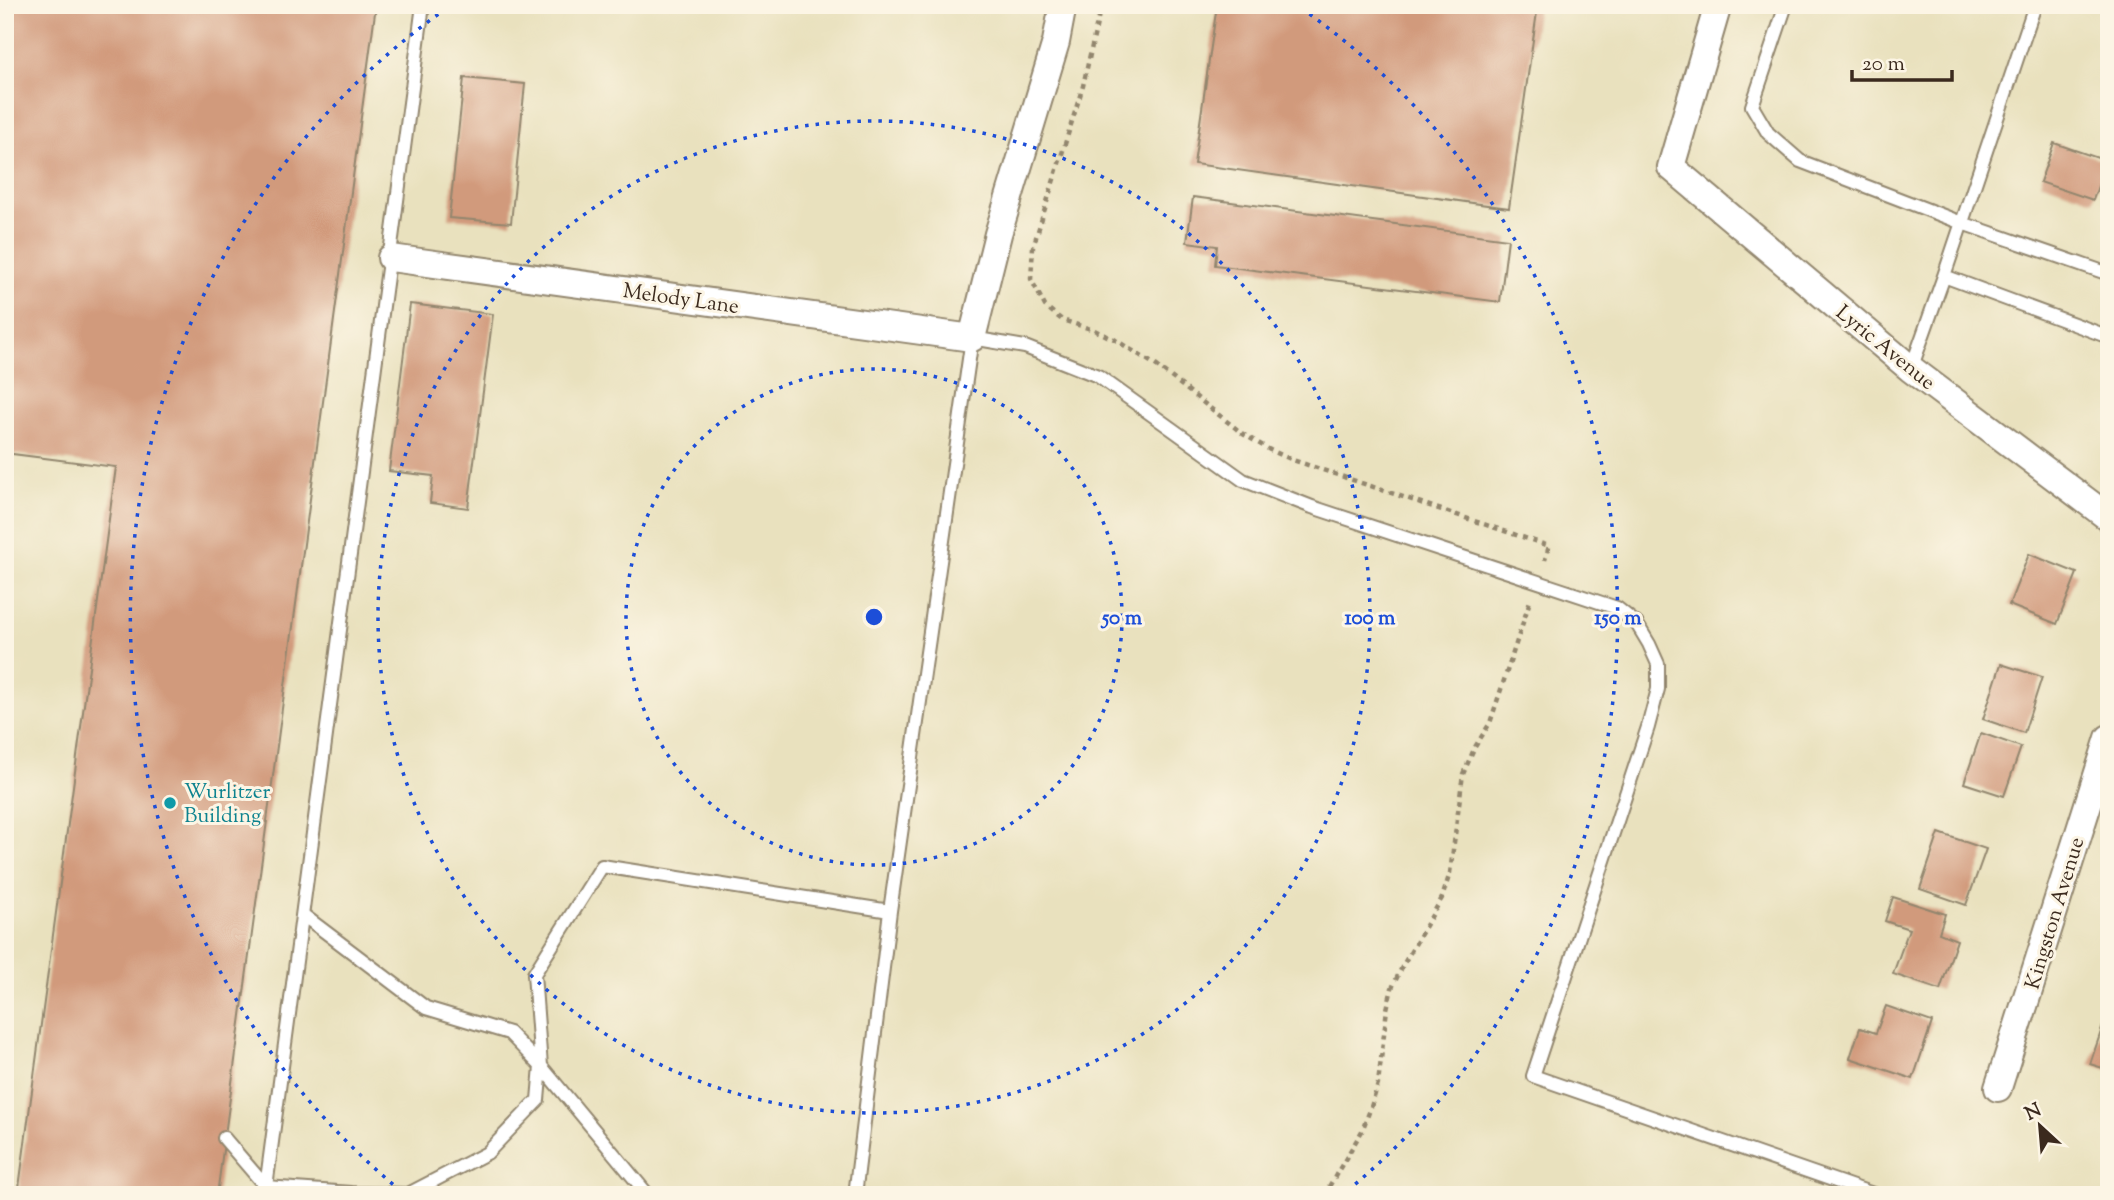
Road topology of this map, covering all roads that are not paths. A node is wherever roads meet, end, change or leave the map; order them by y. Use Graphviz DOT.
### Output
graph roads {
  1 [pos="423,5"];
  2 [pos="1063,5"];
  3 [pos="1718,5"];
  4 [pos="1786,5"];
  5 [pos="2035,5"];
  6 [pos="1962,223"];
  7 [pos="391,258"];
  8 [pos="2109,274"];
  9 [pos="1944,276"];
  10 [pos="2109,337"];
  11 [pos="971,338"];
  12 [pos="1911,369"];
  13 [pos="2109,518"];
  14 [pos="2109,738"];
  15 [pos="890,911"];
  16 [pos="303,915"];
  17 [pos="541,1066"];
  18 [pos="1998,1088"];
  19 [pos="224,1138"];
  20 [pos="266,1187"];
  21 [pos="648,1195"];
  22 [pos="855,1195"];
  23 [pos="1876,1195"];
  1 -- 7 [label="lane"];
  2 -- 11 [label="street"];
  3 -- 12 [label="street, Lyric Avenue"];
  4 -- 6 [label="lane"];
  5 -- 6 [label="lane"];
  6 -- 8 [label="lane"];
  6 -- 9 [label="lane"];
  7 -- 11 [label="street, Melody Lane"];
  7 -- 16 [label="lane"];
  9 -- 10 [label="lane"];
  9 -- 12 [label="lane"];
  11 -- 15 [label="lane"];
  11 -- 23 [label="lane"];
  12 -- 13 [label="street, Lyric Avenue"];
  14 -- 18 [label="street, Kingston Avenue"];
  15 -- 17 [label="lane"];
  15 -- 22 [label="lane"];
  16 -- 17 [label="lane"];
  16 -- 20 [label="lane"];
  17 -- 20 [label="lane"];
  17 -- 21 [label="lane"];
  19 -- 20 [label="lane"];
}
